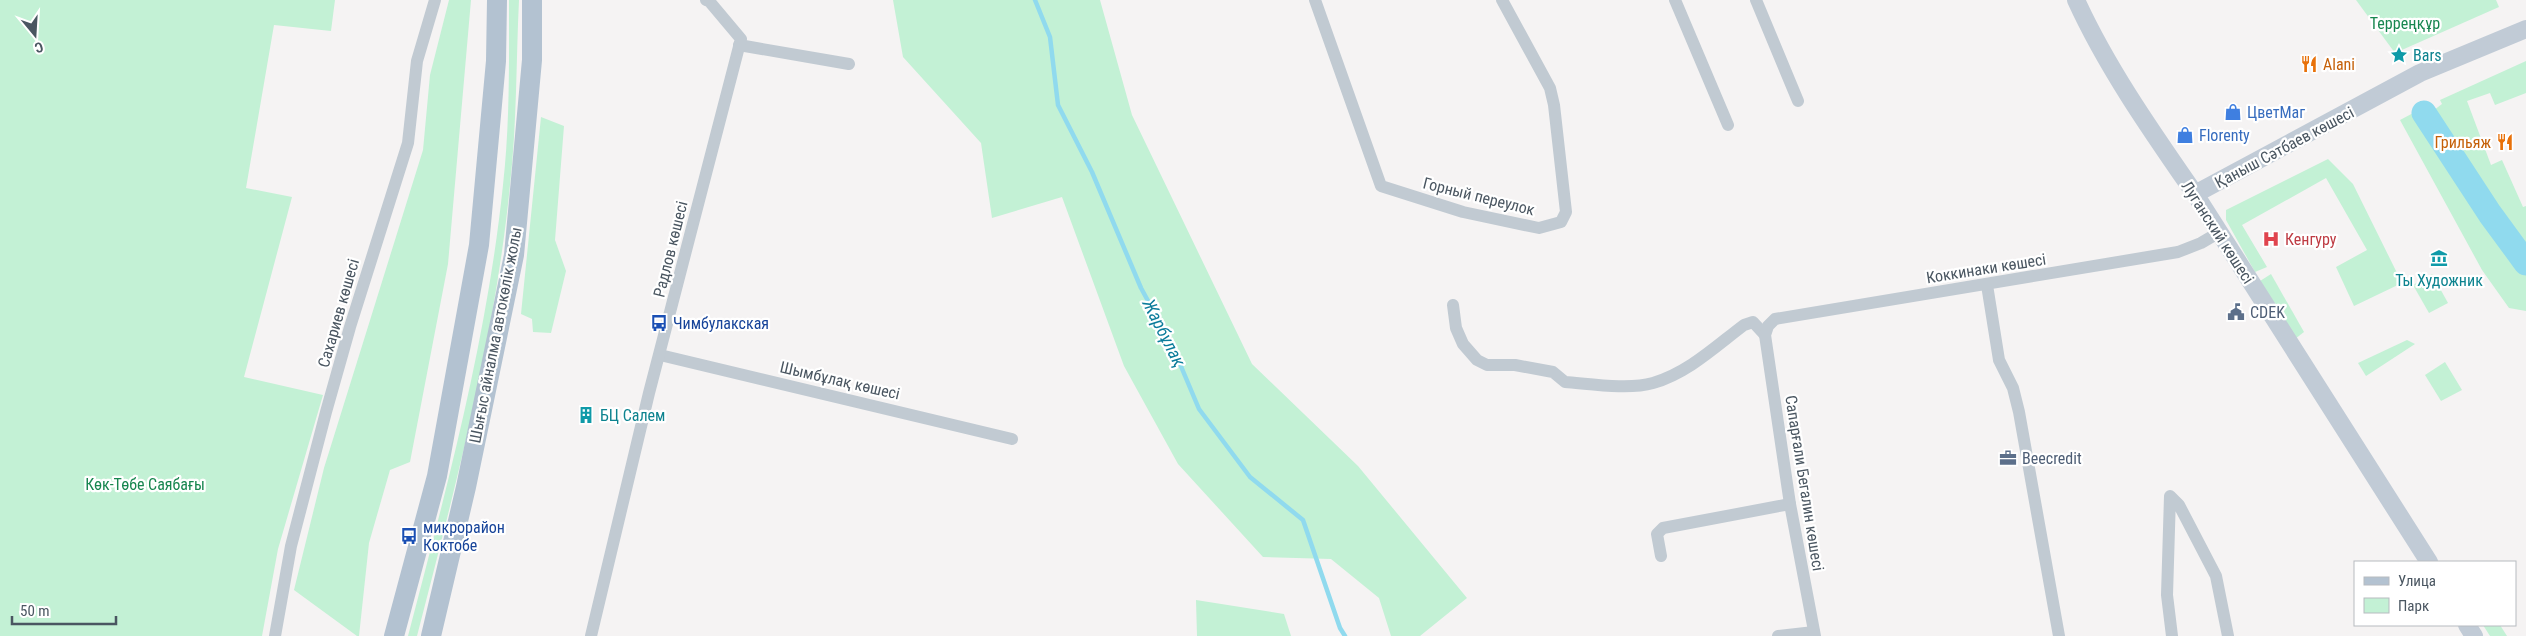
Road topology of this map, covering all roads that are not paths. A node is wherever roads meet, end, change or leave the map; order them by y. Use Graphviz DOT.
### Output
graph roads {
  1 [pos="435,0"];
  2 [pos="497,0"];
  3 [pos="532,0"];
  4 [pos="706,0"];
  5 [pos="1315,0"];
  6 [pos="1502,0"];
  7 [pos="1675,0"];
  8 [pos="1756,0"];
  9 [pos="2076,0"];
  10 [pos="2526,29"];
  11 [pos="739,45"];
  12 [pos="848,64"];
  13 [pos="1798,101"];
  14 [pos="1728,125"];
  15 [pos="2195,194"];
  16 [pos="2218,233"];
  17 [pos="1987,284"];
  18 [pos="1452,305"];
  19 [pos="1765,335"];
  20 [pos="660,355"];
  21 [pos="1012,439"];
  22 [pos="1790,504"];
  23 [pos="1661,556"];
  24 [pos="2428,561"];
  25 [pos="1815,634"];
  26 [pos="276,636"];
  27 [pos="394,636"];
  28 [pos="431,636"];
  29 [pos="591,636"];
  30 [pos="1778,636"];
  31 [pos="2058,636"];
  32 [pos="2172,636"];
  33 [pos="2228,636"];
  1 -- 26 [label="street, Сахариев көшесі"];
  2 -- 27 [label="main road"];
  3 -- 28 [label="main road, Шығыс айналма автокөлік жолы"];
  4 -- 11 [label="street"];
  5 -- 6 [label="street, Горный переулок"];
  7 -- 14 [label="street"];
  8 -- 13 [label="street"];
  9 -- 15 [label="street, Луганский көшесі"];
  10 -- 15 [label="street, Қаныш Сәтбаев көшесі"];
  11 -- 12 [label="street"];
  11 -- 20 [label="street, Радлов көшесі"];
  15 -- 16 [label="street, Луганский көшесі"];
  16 -- 17 [label="street, Коккинаки көшесі"];
  16 -- 24 [label="street, Луганский көшесі"];
  17 -- 19 [label="street, Коккинаки көшесі"];
  17 -- 31 [label="street"];
  18 -- 19 [label="street"];
  19 -- 22 [label="street, Сапарғали Бегалин көшесі"];
  20 -- 21 [label="street, Шымбұлақ көшесі"];
  20 -- 29 [label="street, Радлов көшесі"];
  22 -- 23 [label="street"];
  22 -- 25 [label="street, Сапарғали Бегалин көшесі"];
  25 -- 30 [label="street"];
  32 -- 33 [label="street"];
}
